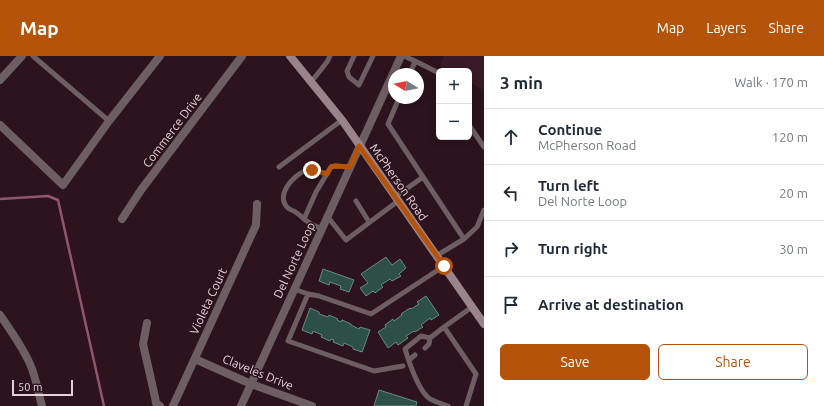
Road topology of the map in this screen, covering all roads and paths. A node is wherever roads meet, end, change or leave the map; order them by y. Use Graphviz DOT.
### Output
graph roads {
  1 [pos="22,56"];
  2 [pos="33,56"];
  3 [pos="160,56"];
  4 [pos="242,56"];
  5 [pos="290,56"];
  6 [pos="330,56"];
  7 [pos="354,56"];
  8 [pos="373,56"];
  9 [pos="402,56"];
  10 [pos="415,61"];
  11 [pos="412,68"];
  12 [pos="436,72"];
  13 [pos="0,80"];
  14 [pos="311,82"];
  15 [pos="396,104"];
  16 [pos="342,120"];
  17 [pos="109,121"];
  18 [pos="0,125"];
  19 [pos="472,129"];
  20 [pos="359,146"];
  21 [pos="484,146"];
  22 [pos="279,167"];
  23 [pos="350,167"];
  24 [pos="327,174"];
  25 [pos="423,177"];
  26 [pos="396,199"];
  27 [pos="356,201"];
  28 [pos="257,204"];
  29 [pos="484,210"];
  30 [pos="327,216"];
  31 [pos="304,218"];
  32 [pos="122,219"];
  33 [pos="369,222"];
  34 [pos="322,229"];
  35 [pos="464,239"];
  36 [pos="436,256"];
  37 [pos="444,266"];
  38 [pos="294,289"];
  39 [pos="308,294"];
  40 [pos="472,307"];
  41 [pos="0,316"];
  42 [pos="147,324"];
  43 [pos="484,324"];
  44 [pos="444,327"];
  45 [pos="430,338"];
  46 [pos="424,348"];
  47 [pos="415,355"];
  48 [pos="195,359"];
  49 [pos="408,360"];
  50 [pos="403,366"];
  51 [pos="251,384"];
  52 [pos="42,406"];
  53 [pos="160,406"];
  54 [pos="173,406"];
  55 [pos="241,406"];
  56 [pos="312,406"];
  57 [pos="448,406"];
  58 [pos="466,406"];
  1 -- 13 [label="street"];
  2 -- 17 [label="lane"];
  3 -- 17 [label="street"];
  4 -- 32 [label="street, Commerce Drive"];
  5 -- 14 [label="main road, McPherson Road"];
  6 -- 14 [label="lane"];
  7 -- 8 [label="lane"];
  9 -- 10 [label="lane"];
  9 -- 20 [label="street, Del Norte Loop"];
  10 -- 11 [label="lane"];
  10 -- 12 [label="lane"];
  14 -- 16 [label="main road, McPherson Road"];
  15 -- 25 [label="lane"];
  16 -- 20 [label="main road, McPherson Road"];
  16 -- 22 [label="lane"];
  17 -- 18 [label="street"];
  19 -- 21 [label="lane"];
  20 -- 23 [label="street, Del Norte Loop"];
  20 -- 26 [label="main road, McPherson Road"];
  23 -- 24 [label="lane"];
  23 -- 30 [label="street, Del Norte Loop"];
  24 -- 31 [label="lane"];
  24 -- 31 [label="lane"];
  25 -- 26 [label="lane"];
  25 -- 35 [label="lane"];
  26 -- 33 [label="lane"];
  26 -- 36 [label="main road, McPherson Road"];
  27 -- 33 [label="lane"];
  28 -- 48 [label="street, Violeta Court"];
  29 -- 35 [label="lane"];
  30 -- 33 [label="lane"];
  30 -- 34 [label="street, Del Norte Loop"];
  31 -- 34 [label="lane"];
  34 -- 38 [label="street, Del Norte Loop"];
  35 -- 36 [label="lane"];
  36 -- 37 [label="main road, McPherson Road"];
  37 -- 39 [label="lane"];
  37 -- 40 [label="main road, McPherson Road"];
  38 -- 39 [label="lane"];
  38 -- 51 [label="street, Del Norte Loop"];
  39 -- 50 [label="lane"];
  40 -- 43 [label="main road, McPherson Road"];
  40 -- 44 [label="lane"];
  41 -- 52 [label="street"];
  42 -- 53 [label="street"];
  44 -- 45 [label="lane"];
  44 -- 58 [label="lane"];
  45 -- 46 [label="lane"];
  45 -- 49 [label="lane"];
  47 -- 49 [label="lane"];
  48 -- 51 [label="street, Claveles Drive"];
  48 -- 54 [label="street, Violeta Court"];
  49 -- 57 [label="lane"];
  51 -- 55 [label="street, Del Norte Loop"];
  51 -- 56 [label="street, Claveles Drive"];
}
